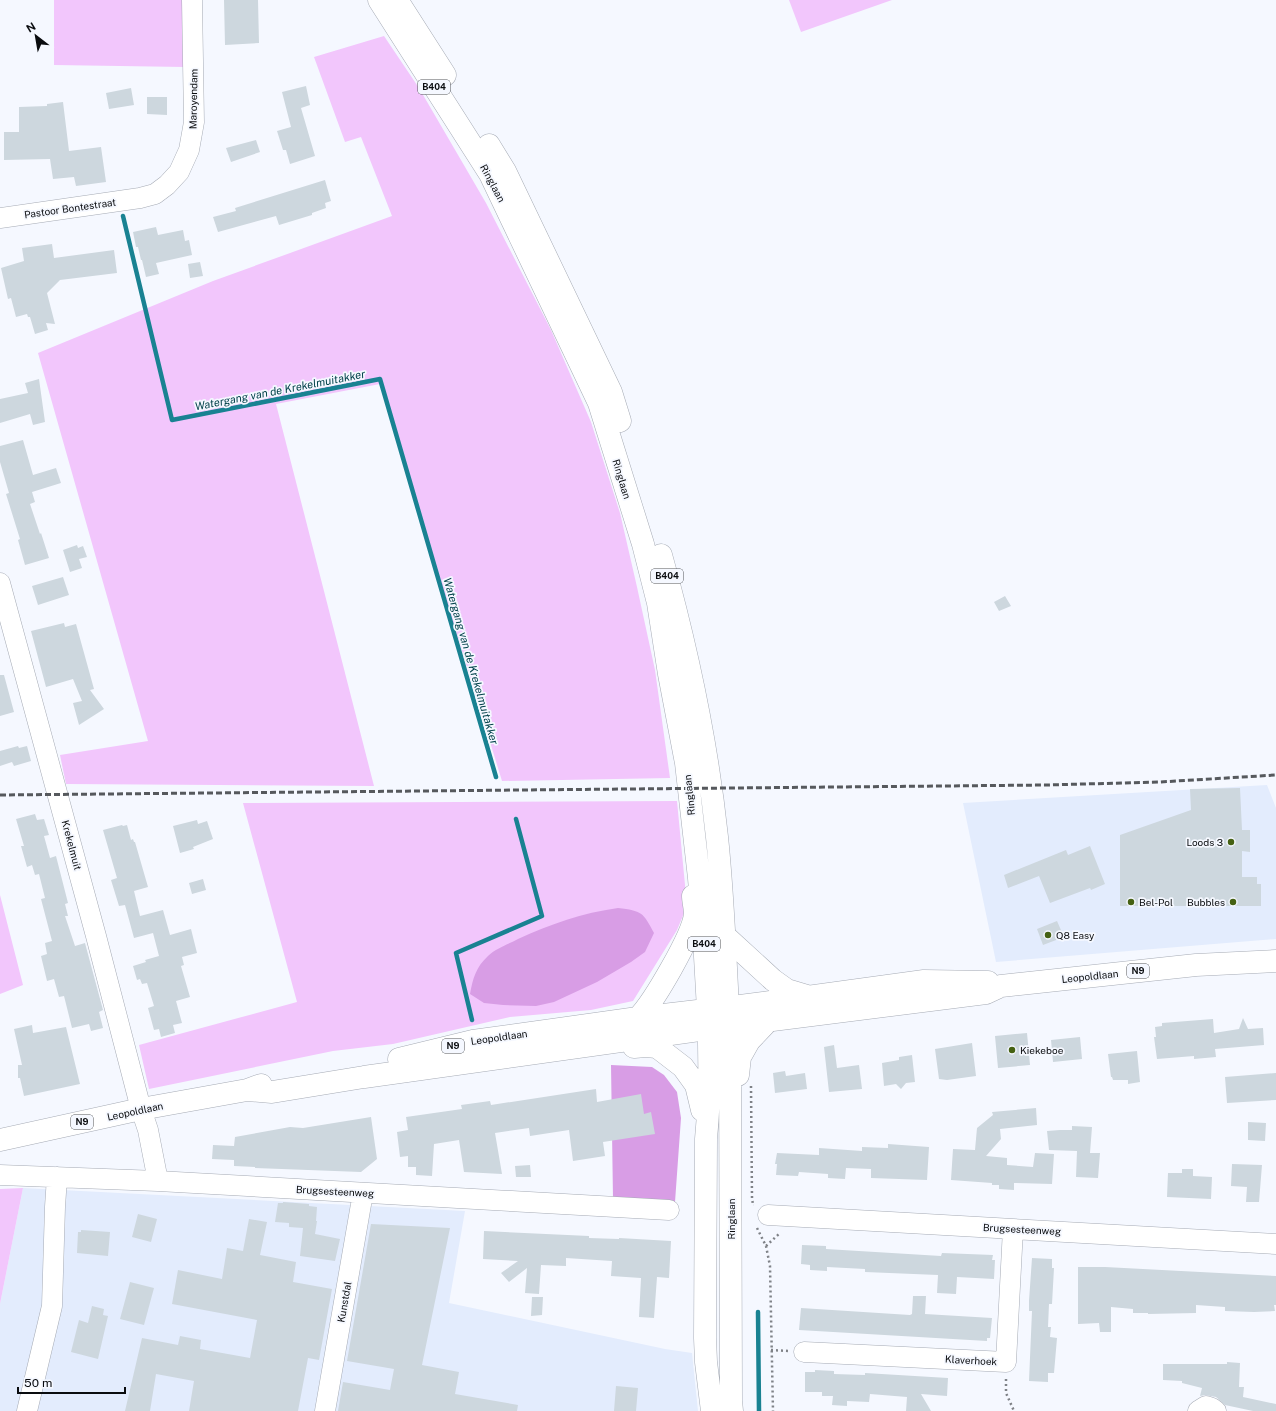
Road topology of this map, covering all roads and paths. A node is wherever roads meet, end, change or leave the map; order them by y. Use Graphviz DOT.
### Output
graph roads {
  1 [pos="192,0"];
  2 [pos="379,0"];
  3 [pos="397,0"];
  4 [pos="140,198"];
  5 [pos="0,218"];
  6 [pos="0,583"];
  7 [pos="699,878"];
  8 [pos="725,936"];
  9 [pos="1276,961"];
  10 [pos="1001,986"];
  11 [pos="808,996"];
  12 [pos="638,1018"];
  13 [pos="719,1018"];
  14 [pos="768,1021"];
  15 [pos="615,1043"];
  16 [pos="751,1083"];
  17 [pos="247,1090"];
  18 [pos="731,1094"];
  19 [pos="141,1109"];
  20 [pos="706,1139"];
  21 [pos="0,1140"];
  22 [pos="0,1175"];
  23 [pos="57,1176"];
  24 [pos="158,1181"];
  25 [pos="363,1193"];
  26 [pos="669,1210"];
  27 [pos="760,1214"];
  28 [pos="1013,1229"];
  29 [pos="1276,1244"];
  30 [pos="804,1352"];
  31 [pos="1006,1362"];
  32 [pos="27,1411"];
  33 [pos="325,1411"];
  34 [pos="712,1411"];
  35 [pos="732,1411"];
  36 [pos="773,1411"];
  37 [pos="1014,1411"];
  38 [pos="1198,1411"];
  39 [pos="1216,1411"];
  1 -- 4 [label="street, Maroyendam"];
  2 -- 7 [label="main road, Ringlaan / B404"];
  3 -- 8 [label="main road, Ringlaan / B404"];
  4 -- 5 [label="street, Pastoor Bontestraat"];
  6 -- 19 [label="street, Krekelmuit"];
  7 -- 12 [label="main road"];
  7 -- 13 [label="main road, Ringlaan / B404"];
  8 -- 11 [label="main road"];
  8 -- 13 [label="main road, Ringlaan / B404"];
  9 -- 10 [label="main road, Leopoldlaan / N9"];
  10 -- 11 [label="main road, Leopoldlaan / N9"];
  10 -- 14 [label="main road, Leopoldlaan / N9"];
  11 -- 13 [label="main road, Leopoldlaan / N9"];
  12 -- 13 [label="main road, Leopoldlaan / N9"];
  12 -- 17 [label="main road, Leopoldlaan / N9"];
  13 -- 14 [label="main road, Leopoldlaan / N9"];
  13 -- 15 [label="main road, Leopoldlaan / N9"];
  13 -- 18 [label="main road, Ringlaan"];
  13 -- 20 [label="main road, Ringlaan"];
  14 -- 18 [label="main road"];
  15 -- 17 [label="main road, Leopoldlaan / N9"];
  15 -- 20 [label="main road"];
  16 -- 27 [label="path"];
  17 -- 19 [label="main road, Leopoldlaan / N9"];
  18 -- 35 [label="main road, Ringlaan"];
  19 -- 21 [label="main road, Leopoldlaan / N9"];
  19 -- 24 [label="street, Krekelmuit"];
  20 -- 34 [label="main road, Ringlaan"];
  22 -- 23 [label="street, Brugsesteenweg"];
  23 -- 24 [label="street, Brugsesteenweg"];
  23 -- 32 [label="street"];
  24 -- 25 [label="street, Brugsesteenweg"];
  25 -- 26 [label="street, Brugsesteenweg"];
  25 -- 33 [label="street, Kunstdal"];
  27 -- 28 [label="street, Brugsesteenweg"];
  27 -- 36 [label="path"];
  28 -- 29 [label="street, Brugsesteenweg"];
  28 -- 31 [label="street, Klaverhoek"];
  30 -- 31 [label="street, Klaverhoek"];
  31 -- 37 [label="path"];
  38 -- 39 [label="street"];
}
